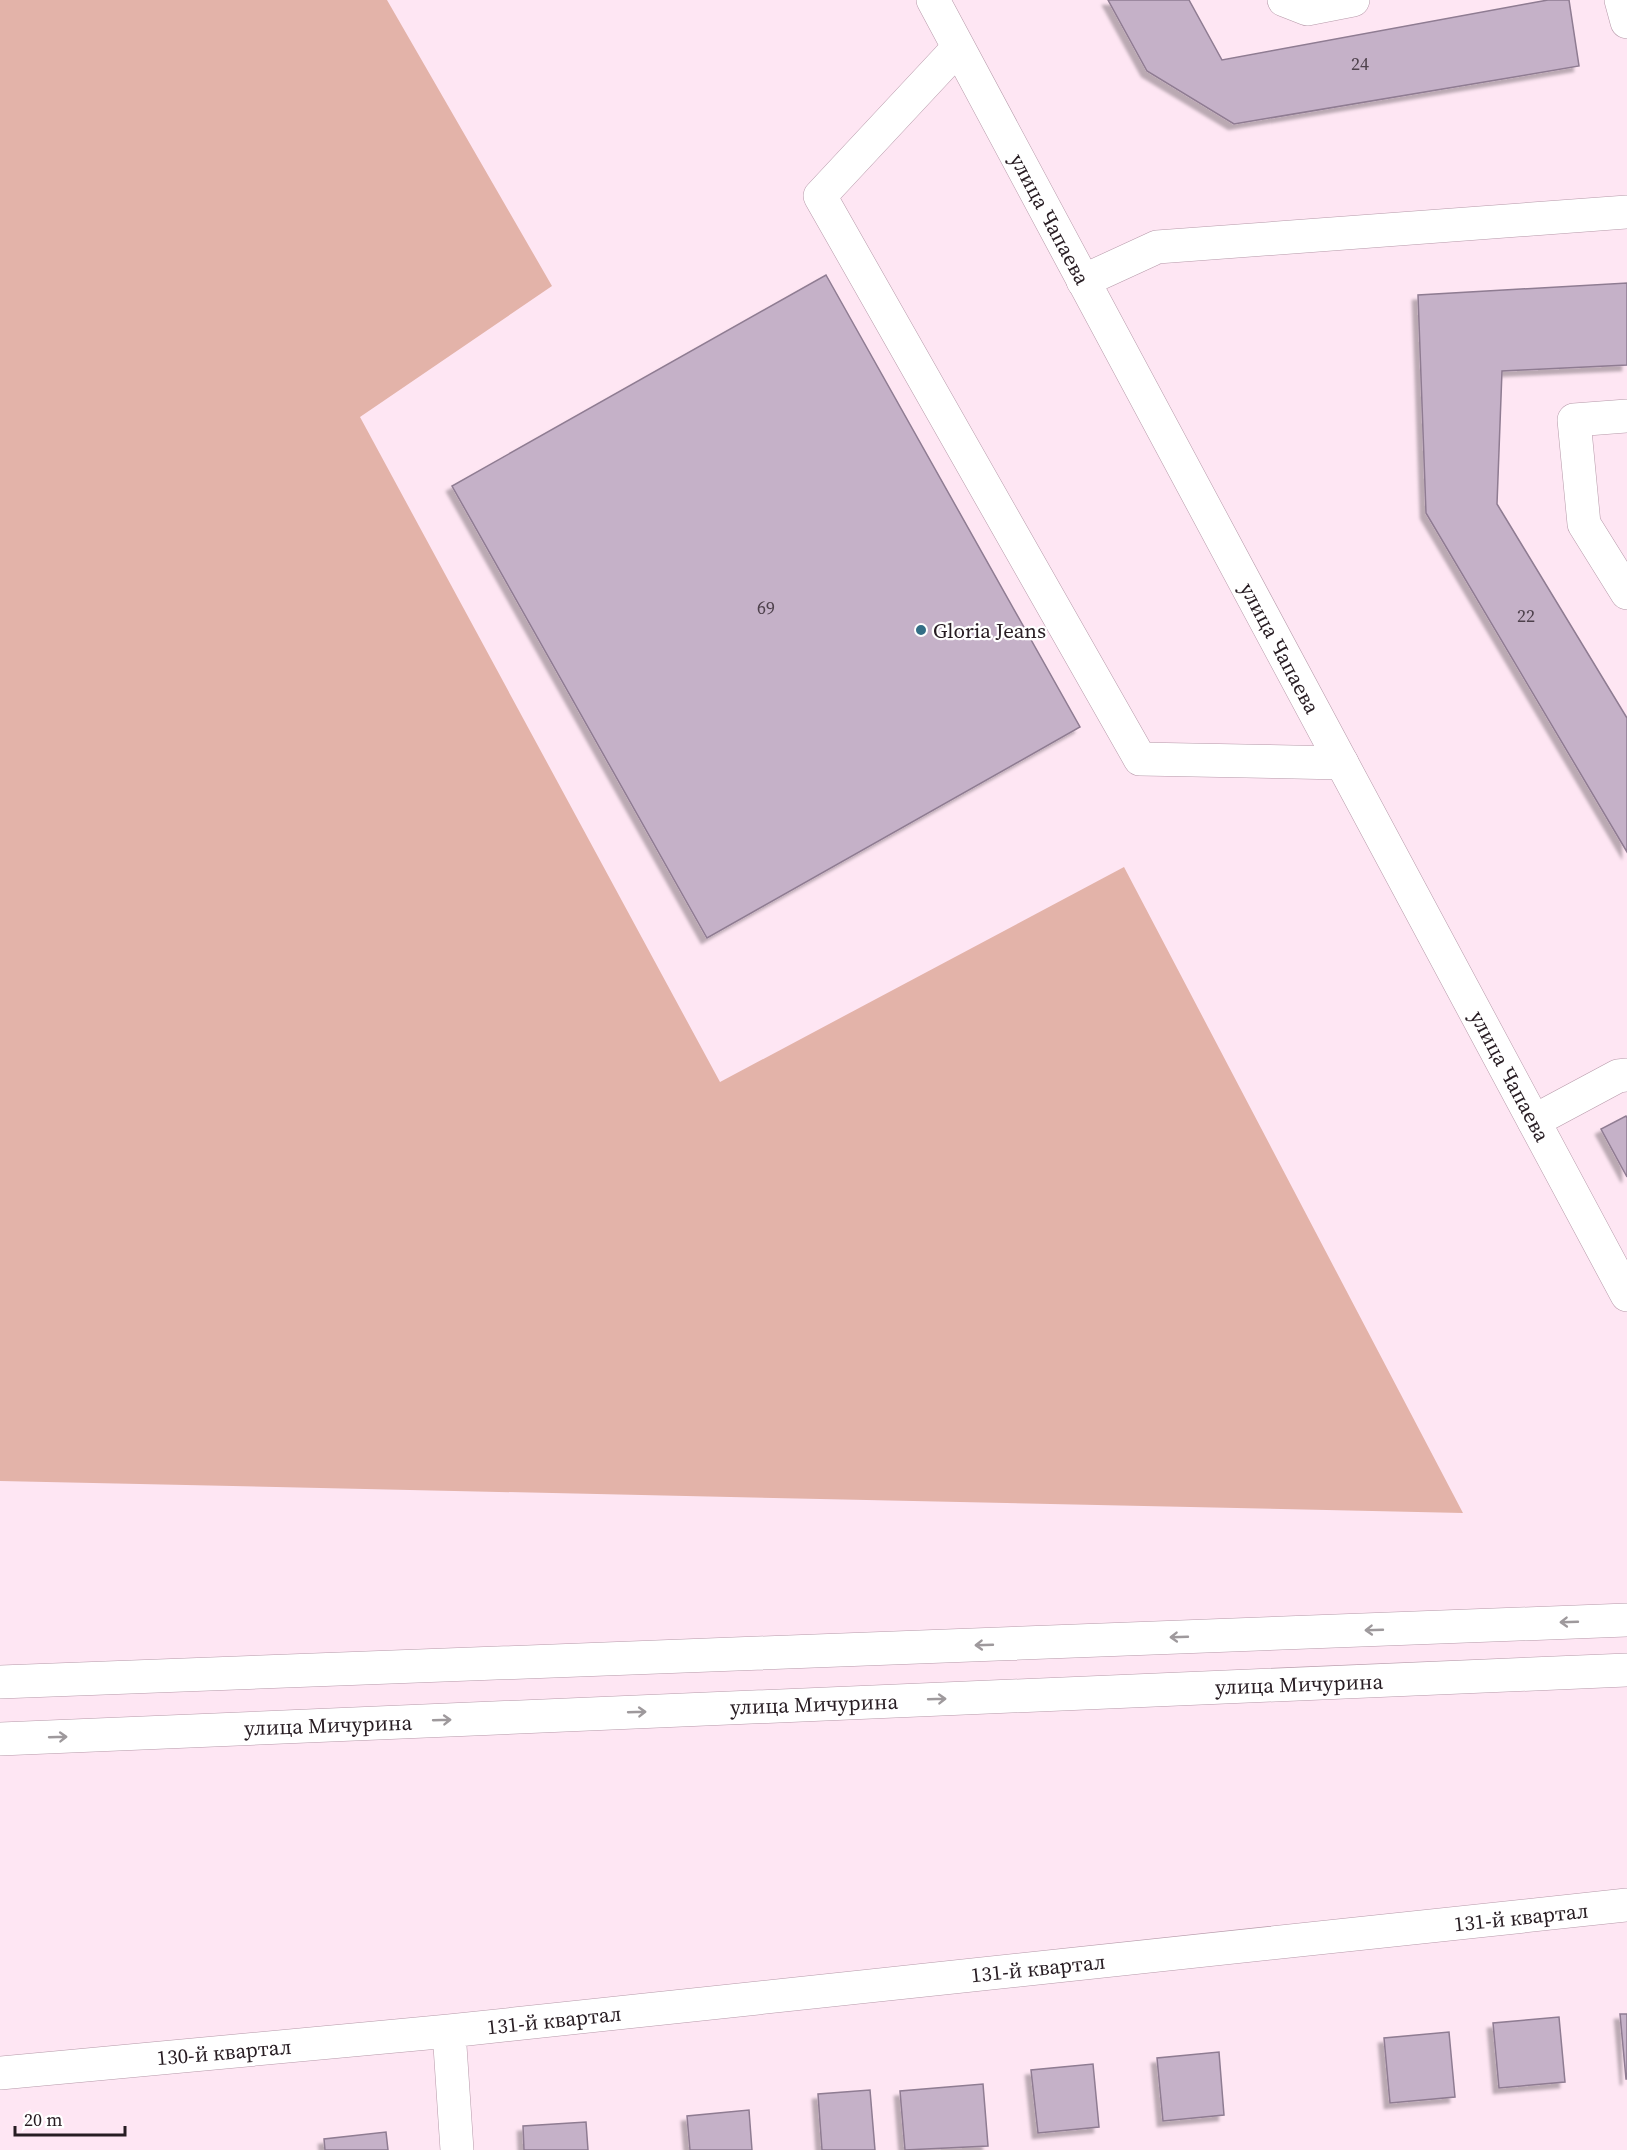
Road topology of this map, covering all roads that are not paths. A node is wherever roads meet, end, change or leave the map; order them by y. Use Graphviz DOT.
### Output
graph roads {
  1 [pos="933,0"];
  2 [pos="1284,0"];
  3 [pos="1353,0"];
  4 [pos="1621,0"];
  5 [pos="1627,22"];
  6 [pos="958,48"];
  7 [pos="1627,212"];
  8 [pos="1083,281"];
  9 [pos="1627,416"];
  10 [pos="1627,593"];
  11 [pos="1342,763"];
  12 [pos="1627,1075"];
  13 [pos="1534,1120"];
  14 [pos="1627,1295"];
  15 [pos="1627,1620"];
  16 [pos="1627,1670"];
  17 [pos="0,1682"];
  18 [pos="0,1739"];
  19 [pos="1627,1905"];
  20 [pos="448,2031"];
  21 [pos="0,2073"];
  22 [pos="457,2150"];
  1 -- 6 [label="street, улица Чапаева"];
  2 -- 3 [label="street"];
  4 -- 5 [label="street"];
  6 -- 8 [label="street, улица Чапаева"];
  6 -- 11 [label="street"];
  7 -- 8 [label="street"];
  8 -- 11 [label="street, улица Чапаева"];
  9 -- 10 [label="street"];
  11 -- 13 [label="street, улица Чапаева"];
  12 -- 13 [label="street"];
  13 -- 14 [label="street, улица Чапаева"];
  15 -- 17 [label="street, one-way"];
  18 -- 16 [label="street, улица Мичурина, one-way"];
  19 -- 20 [label="street, 131-й квартал"];
  20 -- 21 [label="street, 130-й квартал"];
  20 -- 22 [label="street"];
}
